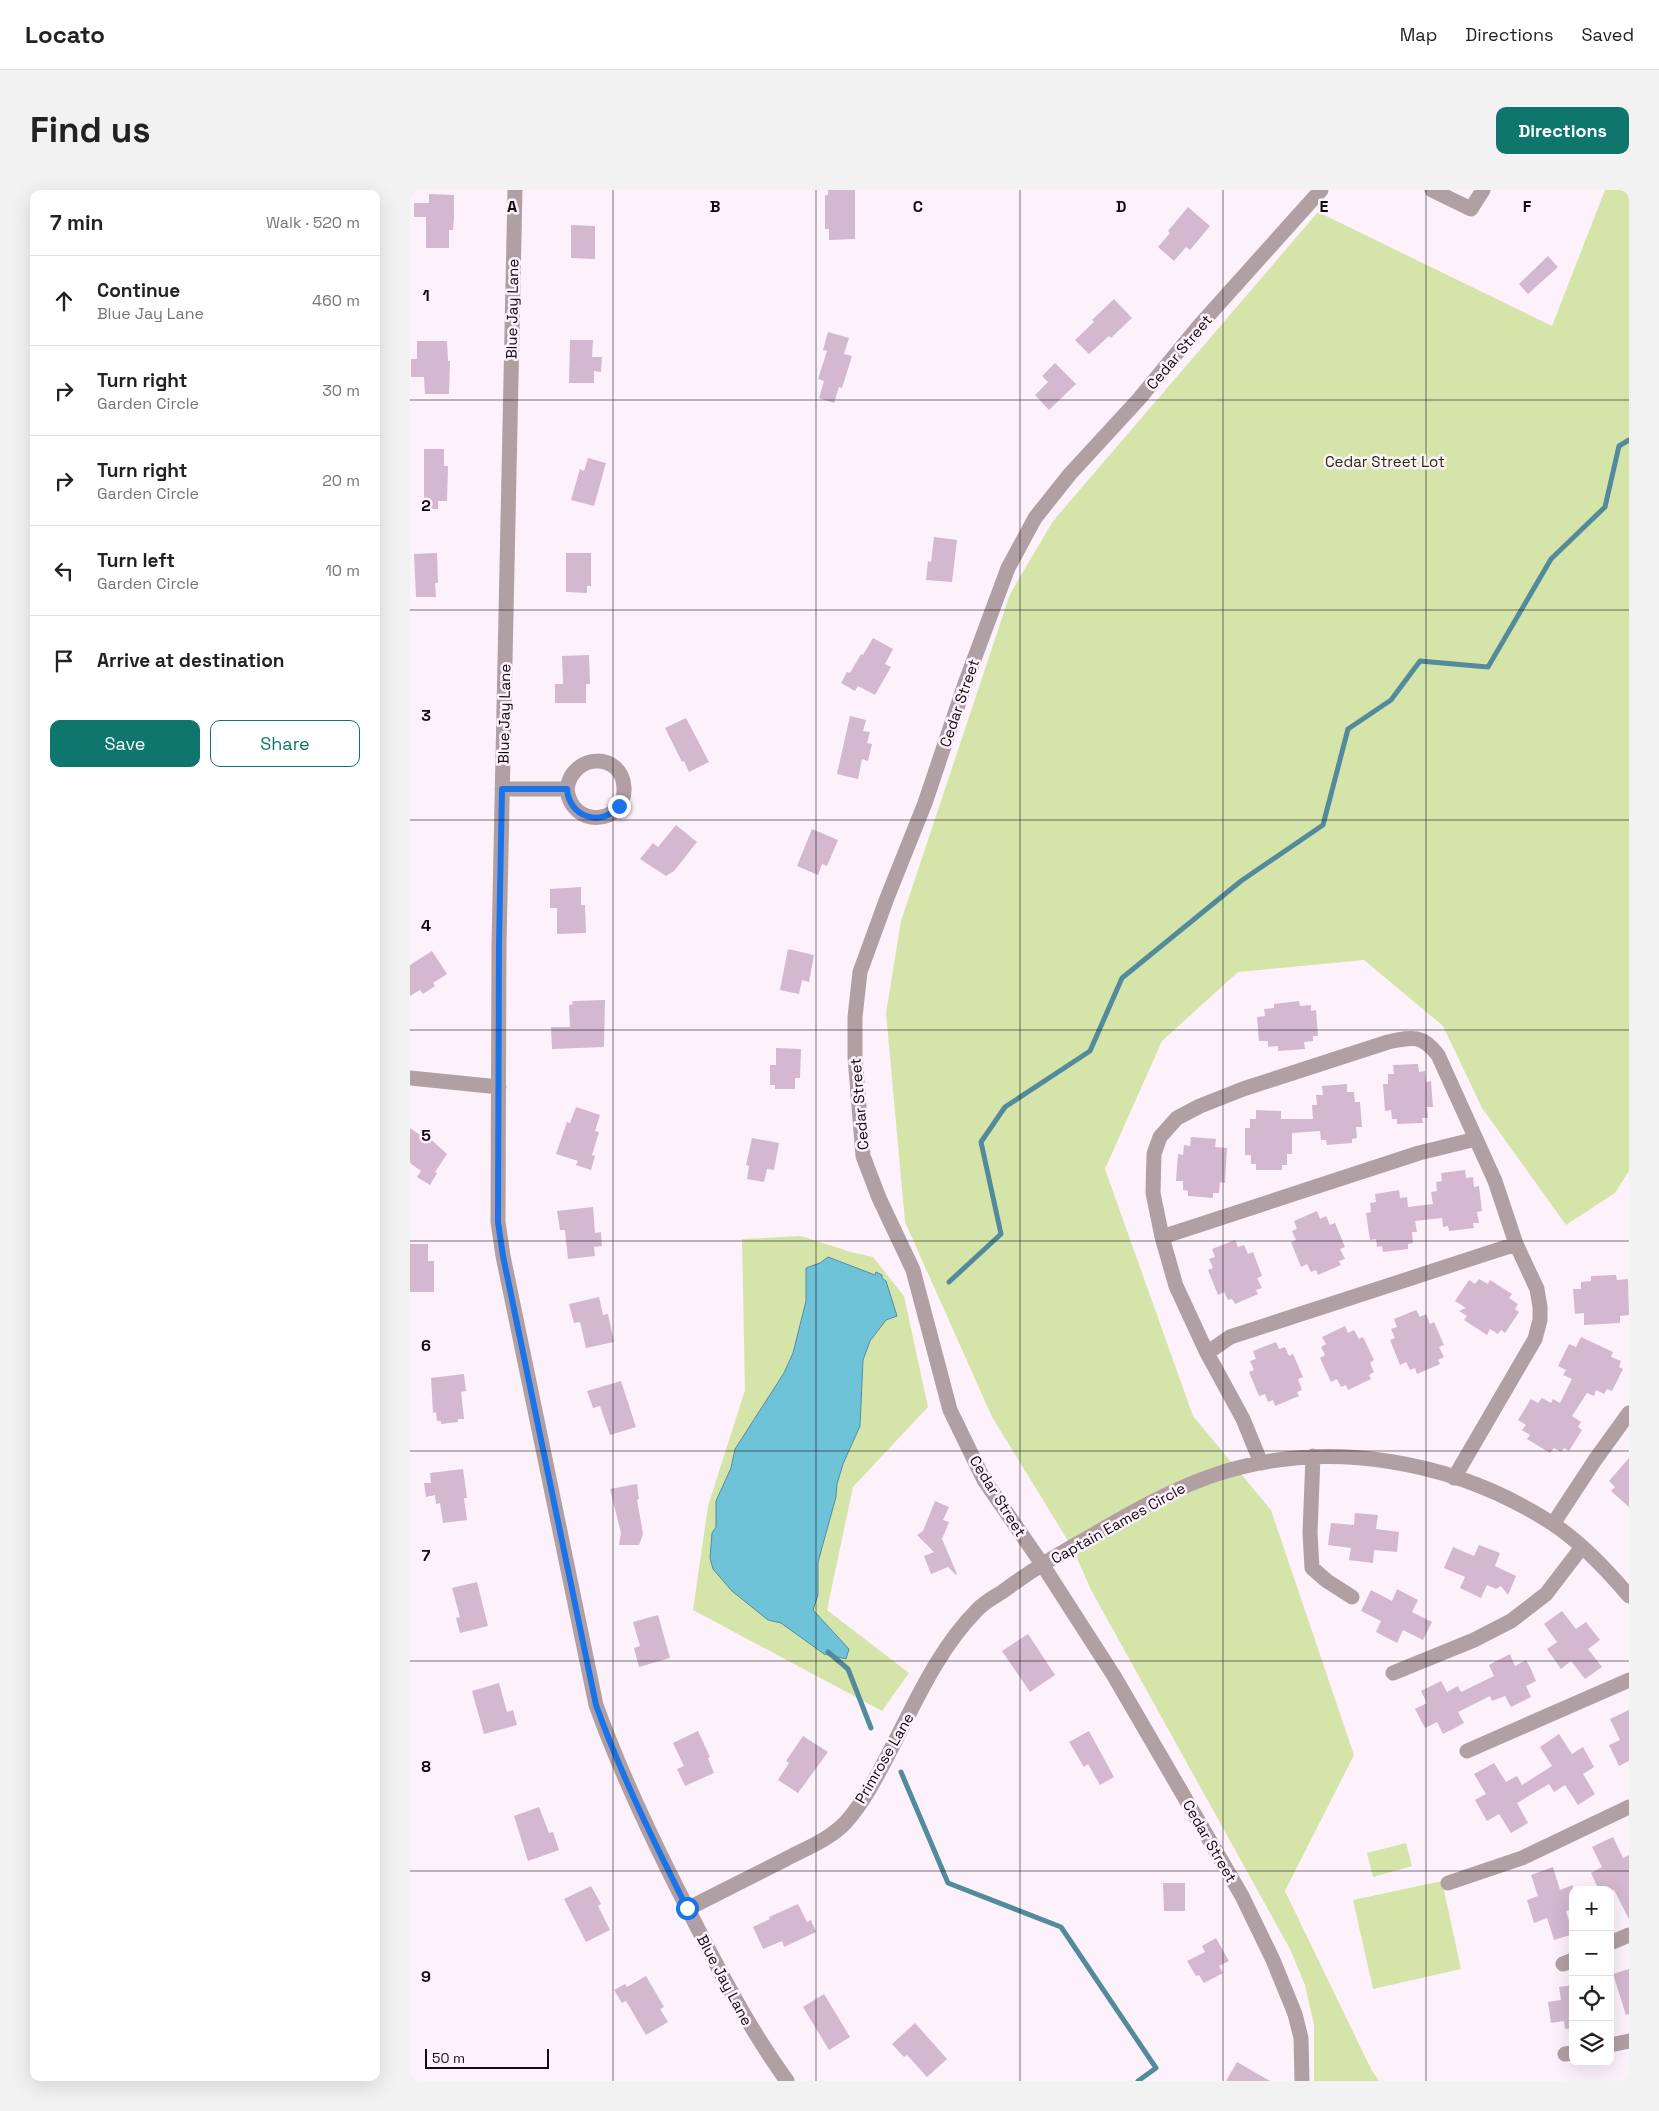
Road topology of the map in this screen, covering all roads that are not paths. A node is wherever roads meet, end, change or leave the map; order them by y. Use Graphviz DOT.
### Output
graph roads {
  1 [pos="515,190"];
  2 [pos="1321,190"];
  3 [pos="1432,190"];
  4 [pos="1483,190"];
  5 [pos="502,789"];
  6 [pos="567,789"];
  7 [pos="410,1078"];
  8 [pos="499,1088"];
  9 [pos="1476,1139"];
  10 [pos="1162,1237"];
  11 [pos="1516,1244"];
  12 [pos="1207,1353"];
  13 [pos="1629,1413"];
  14 [pos="1313,1456"];
  15 [pos="1260,1463"];
  16 [pos="1454,1478"];
  17 [pos="1553,1524"];
  18 [pos="1582,1547"];
  19 [pos="1042,1564"];
  20 [pos="1352,1596"];
  21 [pos="1629,1596"];
  22 [pos="1393,1673"];
  23 [pos="1629,1680"];
  24 [pos="1467,1751"];
  25 [pos="1629,1807"];
  26 [pos="1448,1883"];
  27 [pos="687,1908"];
  28 [pos="1629,1935"];
  29 [pos="1614,1941"];
  30 [pos="1629,2041"];
  31 [pos="1614,2044"];
  32 [pos="787,2081"];
  33 [pos="1302,2081"];
  1 -- 5 [label="street, Blue Jay Lane"];
  2 -- 19 [label="street, Cedar Street"];
  3 -- 4 [label="street"];
  5 -- 6 [label="street"];
  5 -- 8 [label="street, Blue Jay Lane"];
  7 -- 8 [label="street"];
  8 -- 27 [label="street, Blue Jay Lane"];
  9 -- 10 [label="street"];
  9 -- 10 [label="street"];
  9 -- 11 [label="street"];
  10 -- 12 [label="street"];
  11 -- 12 [label="street"];
  11 -- 16 [label="street"];
  12 -- 15 [label="street"];
  13 -- 17 [label="street"];
  14 -- 15 [label="street, Captain Eames Circle"];
  14 -- 16 [label="street, Captain Eames Circle"];
  14 -- 20 [label="street"];
  15 -- 19 [label="street, Captain Eames Circle"];
  16 -- 17 [label="street, Captain Eames Circle"];
  17 -- 18 [label="street, Captain Eames Circle"];
  18 -- 21 [label="street, Captain Eames Circle"];
  18 -- 22 [label="street"];
  19 -- 27 [label="street, Primrose Lane"];
  19 -- 33 [label="street, Cedar Street"];
  23 -- 24 [label="street"];
  25 -- 26 [label="street"];
  27 -- 32 [label="street, Blue Jay Lane"];
  28 -- 29 [label="street"];
  30 -- 31 [label="street"];
}
